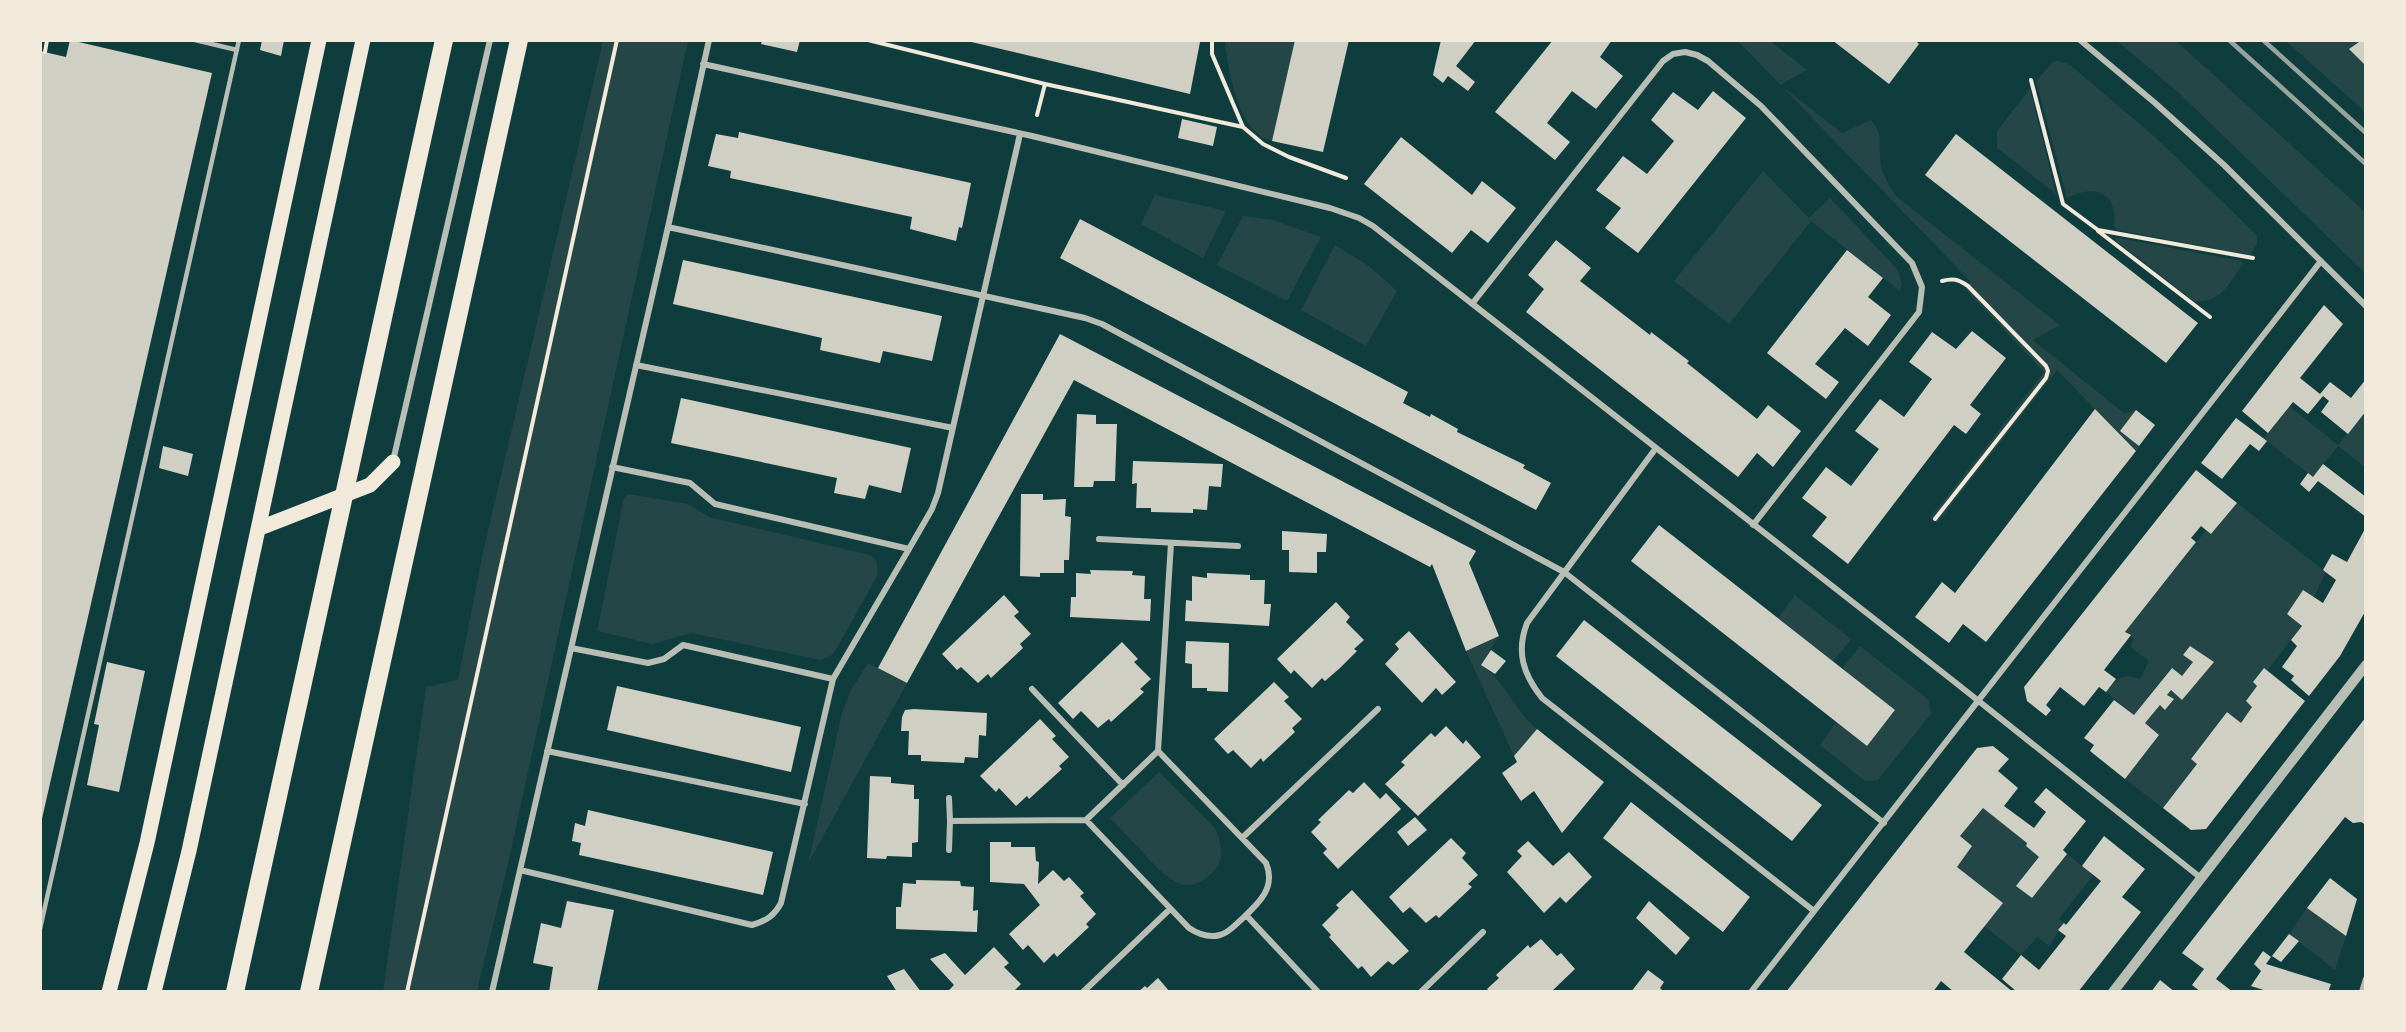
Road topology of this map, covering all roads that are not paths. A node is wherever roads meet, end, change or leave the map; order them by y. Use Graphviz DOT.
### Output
graph roads {
  1 [pos="195,40"];
  2 [pos="239,40"];
  3 [pos="319,40"];
  4 [pos="363,40"];
  5 [pos="444,40"];
  6 [pos="490,40"];
  7 [pos="519,40"];
  8 [pos="709,40"];
  9 [pos="2080,40"];
  10 [pos="237,50"];
  11 [pos="703,64"];
  12 [pos="1020,134"];
  13 [pos="668,226"];
  14 [pos="2321,261"];
  15 [pos="984,297"];
  16 [pos="1472,304"];
  17 [pos="2366,306"];
  18 [pos="636,364"];
  19 [pos="953,428"];
  20 [pos="1656,448"];
  21 [pos="393,462"];
  22 [pos="612,467"];
  23 [pos="1753,525"];
  24 [pos="260,528"];
  25 [pos="1099,539"];
  26 [pos="1171,543"];
  27 [pos="1238,546"];
  28 [pos="909,549"];
  29 [pos="1564,572"];
  30 [pos="571,648"];
  31 [pos="2366,665"];
  32 [pos="833,679"];
  33 [pos="1032,689"];
  34 [pos="1978,702"];
  35 [pos="1378,709"];
  36 [pos="547,751"];
  37 [pos="1158,751"];
  38 [pos="1123,785"];
  39 [pos="949,798"];
  40 [pos="805,804"];
  41 [pos="1086,820"];
  42 [pos="950,821"];
  43 [pos="1884,823"];
  44 [pos="1242,838"];
  45 [pos="949,850"];
  46 [pos="520,870"];
  47 [pos="2201,878"];
  48 [pos="1170,909"];
  49 [pos="1814,911"];
  50 [pos="1246,915"];
  51 [pos="40,929"];
  52 [pos="1483,932"];
  53 [pos="2366,979"];
  54 [pos="109,992"];
  55 [pos="154,992"];
  56 [pos="235,992"];
  57 [pos="309,992"];
  58 [pos="492,992"];
  59 [pos="1083,992"];
  60 [pos="1318,992"];
  61 [pos="1421,992"];
  62 [pos="1751,992"];
  63 [pos="2113,992"];
  64 [pos="2362,992"];
  1 -- 10 [label="lane"];
  2 -- 10 [label="lane"];
  3 -- 54 [label="main road"];
  4 -- 24 [label="main road"];
  5 -- 56 [label="highway"];
  6 -- 21 [label="street"];
  7 -- 57 [label="highway"];
  8 -- 11 [label="street"];
  9 -- 14 [label="street"];
  10 -- 51 [label="lane"];
  11 -- 12 [label="street"];
  11 -- 13 [label="street"];
  12 -- 15 [label="street"];
  12 -- 16 [label="street"];
  13 -- 15 [label="street"];
  13 -- 18 [label="street"];
  14 -- 17 [label="street"];
  14 -- 34 [label="street"];
  15 -- 19 [label="street"];
  15 -- 29 [label="street"];
  16 -- 20 [label="street"];
  16 -- 23 [label="street"];
  18 -- 19 [label="street"];
  18 -- 22 [label="street"];
  19 -- 28 [label="street"];
  20 -- 23 [label="street"];
  20 -- 29 [label="street"];
  21 -- 24 [label="main road"];
  22 -- 28 [label="street"];
  22 -- 30 [label="street"];
  23 -- 34 [label="street"];
  24 -- 55 [label="main road"];
  25 -- 26 [label="street"];
  26 -- 27 [label="street"];
  26 -- 37 [label="street"];
  28 -- 32 [label="street"];
  29 -- 43 [label="street"];
  29 -- 49 [label="street"];
  30 -- 32 [label="street"];
  30 -- 36 [label="street"];
  31 -- 47 [label="street"];
  32 -- 40 [label="street"];
  33 -- 38 [label="street"];
  34 -- 43 [label="street"];
  34 -- 47 [label="street"];
  35 -- 44 [label="street"];
  36 -- 40 [label="street"];
  36 -- 46 [label="street"];
  37 -- 38 [label="street"];
  37 -- 44 [label="street"];
  38 -- 41 [label="street"];
  39 -- 42 [label="street"];
  40 -- 46 [label="street"];
  41 -- 42 [label="street"];
  41 -- 48 [label="street"];
  42 -- 45 [label="street"];
  43 -- 49 [label="street"];
  44 -- 50 [label="street"];
  46 -- 58 [label="street"];
  47 -- 63 [label="street"];
  48 -- 50 [label="street"];
  48 -- 59 [label="street"];
  49 -- 62 [label="street"];
  50 -- 60 [label="street"];
  52 -- 61 [label="street"];
  53 -- 64 [label="street"];
}
